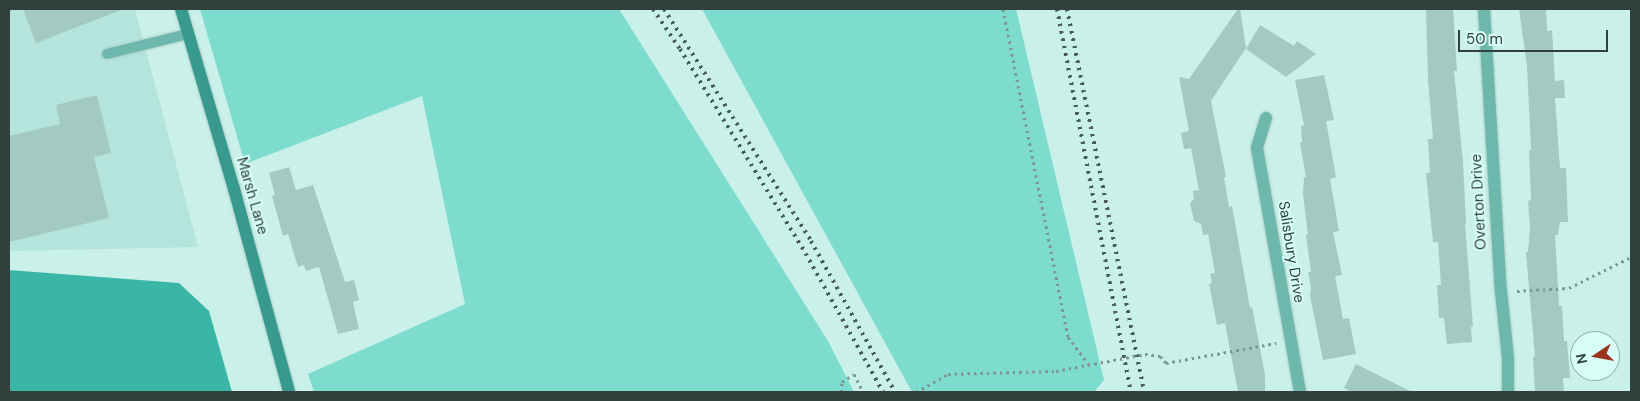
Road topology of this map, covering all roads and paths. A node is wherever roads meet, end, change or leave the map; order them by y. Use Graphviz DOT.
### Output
graph roads {
  1 [pos="181,9"];
  2 [pos="1002,9"];
  3 [pos="1484,9"];
  4 [pos="188,34"];
  5 [pos="108,54"];
  6 [pos="1266,118"];
  7 [pos="1631,257"];
  8 [pos="1501,291"];
  9 [pos="1289,340"];
  10 [pos="1089,366"];
  11 [pos="289,392"];
  12 [pos="841,392"];
  13 [pos="863,392"];
  14 [pos="916,392"];
  15 [pos="1300,392"];
  16 [pos="1508,392"];
  1 -- 4 [label="main road, Marsh Lane"];
  2 -- 10 [label="path"];
  3 -- 8 [label="street, Overton Drive"];
  4 -- 5 [label="lane"];
  4 -- 11 [label="main road, Marsh Lane"];
  6 -- 9 [label="street, Salisbury Drive"];
  7 -- 8 [label="path"];
  8 -- 16 [label="street, Overton Drive"];
  9 -- 10 [label="path"];
  9 -- 15 [label="street, Salisbury Drive"];
  10 -- 14 [label="path"];
  12 -- 13 [label="path"];
}
